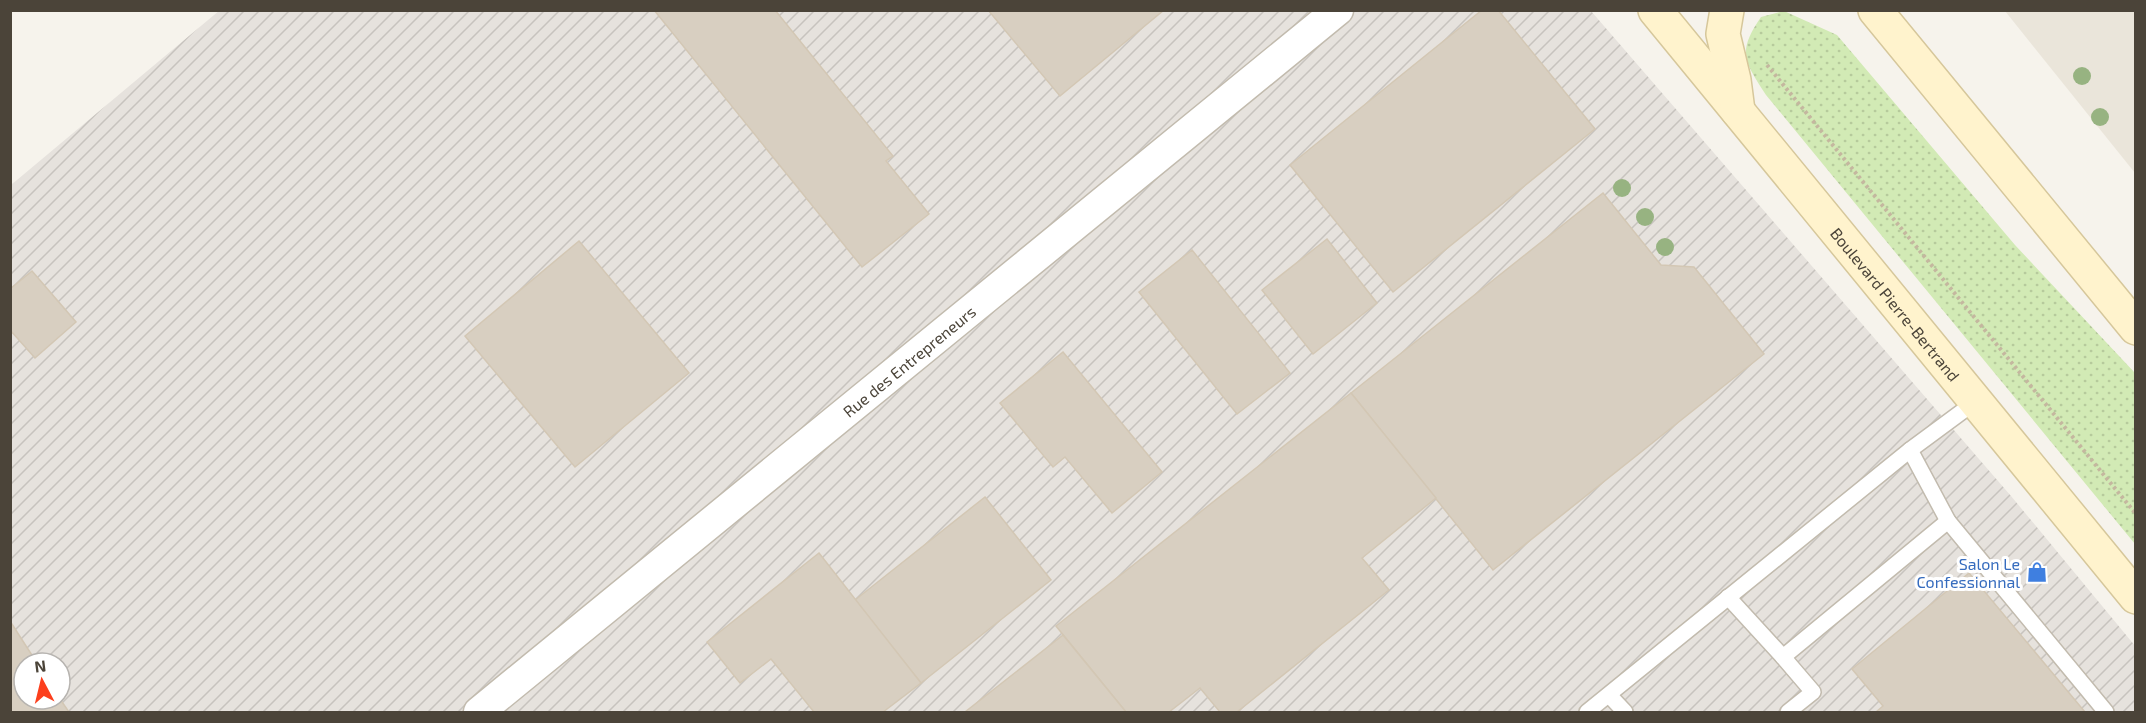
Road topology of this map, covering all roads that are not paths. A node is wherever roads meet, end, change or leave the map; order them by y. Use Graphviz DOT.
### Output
graph roads {
  1 [pos="1338,10"];
  2 [pos="1655,10"];
  3 [pos="1727,10"];
  4 [pos="1875,10"];
  5 [pos="1738,114"];
  6 [pos="2136,328"];
  7 [pos="1975,402"];
  8 [pos="1910,450"];
  9 [pos="1948,520"];
  10 [pos="1728,597"];
  11 [pos="2136,597"];
  12 [pos="1783,657"];
  13 [pos="1609,694"];
  14 [pos="479,712"];
  15 [pos="1587,712"];
  16 [pos="1624,712"];
  17 [pos="1788,712"];
  18 [pos="2106,712"];
  1 -- 14 [label="street, Rue des Entrepreneurs"];
  2 -- 5 [label="main road, Boulevard Pierre-Bertrand"];
  3 -- 5 [label="main road"];
  4 -- 6 [label="main road"];
  5 -- 7 [label="main road, Boulevard Pierre-Bertrand"];
  7 -- 8 [label="lane"];
  7 -- 11 [label="main road, Boulevard Pierre-Bertrand"];
  8 -- 9 [label="lane"];
  8 -- 10 [label="lane"];
  9 -- 12 [label="lane"];
  9 -- 18 [label="lane"];
  10 -- 12 [label="lane"];
  10 -- 13 [label="lane"];
  12 -- 17 [label="lane"];
  13 -- 15 [label="lane"];
  13 -- 16 [label="lane"];
}
